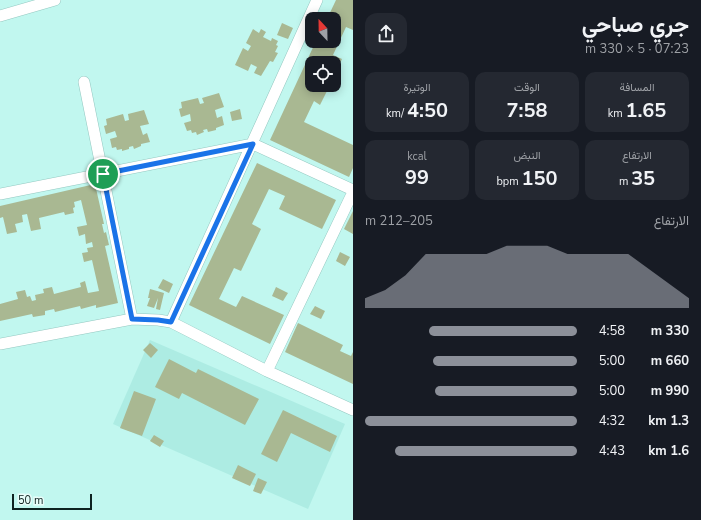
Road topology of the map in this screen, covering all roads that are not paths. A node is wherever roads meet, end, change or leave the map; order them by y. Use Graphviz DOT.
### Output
graph roads {
  1 [pos="55,0"];
  2 [pos="317,0"];
  3 [pos="0,16"];
  4 [pos="84,82"];
  5 [pos="253,144"];
  6 [pos="103,174"];
  7 [pos="353,191"];
  8 [pos="0,194"];
  9 [pos="132,319"];
  10 [pos="171,322"];
  11 [pos="0,344"];
  12 [pos="267,371"];
  13 [pos="353,410"];
  1 -- 3 [label="street"];
  2 -- 5 [label="street"];
  4 -- 6 [label="street"];
  5 -- 6 [label="street"];
  5 -- 7 [label="street"];
  5 -- 10 [label="street"];
  6 -- 8 [label="street"];
  6 -- 9 [label="street"];
  7 -- 12 [label="street"];
  9 -- 10 [label="street"];
  9 -- 11 [label="street"];
  10 -- 12 [label="street"];
  12 -- 13 [label="street"];
}
